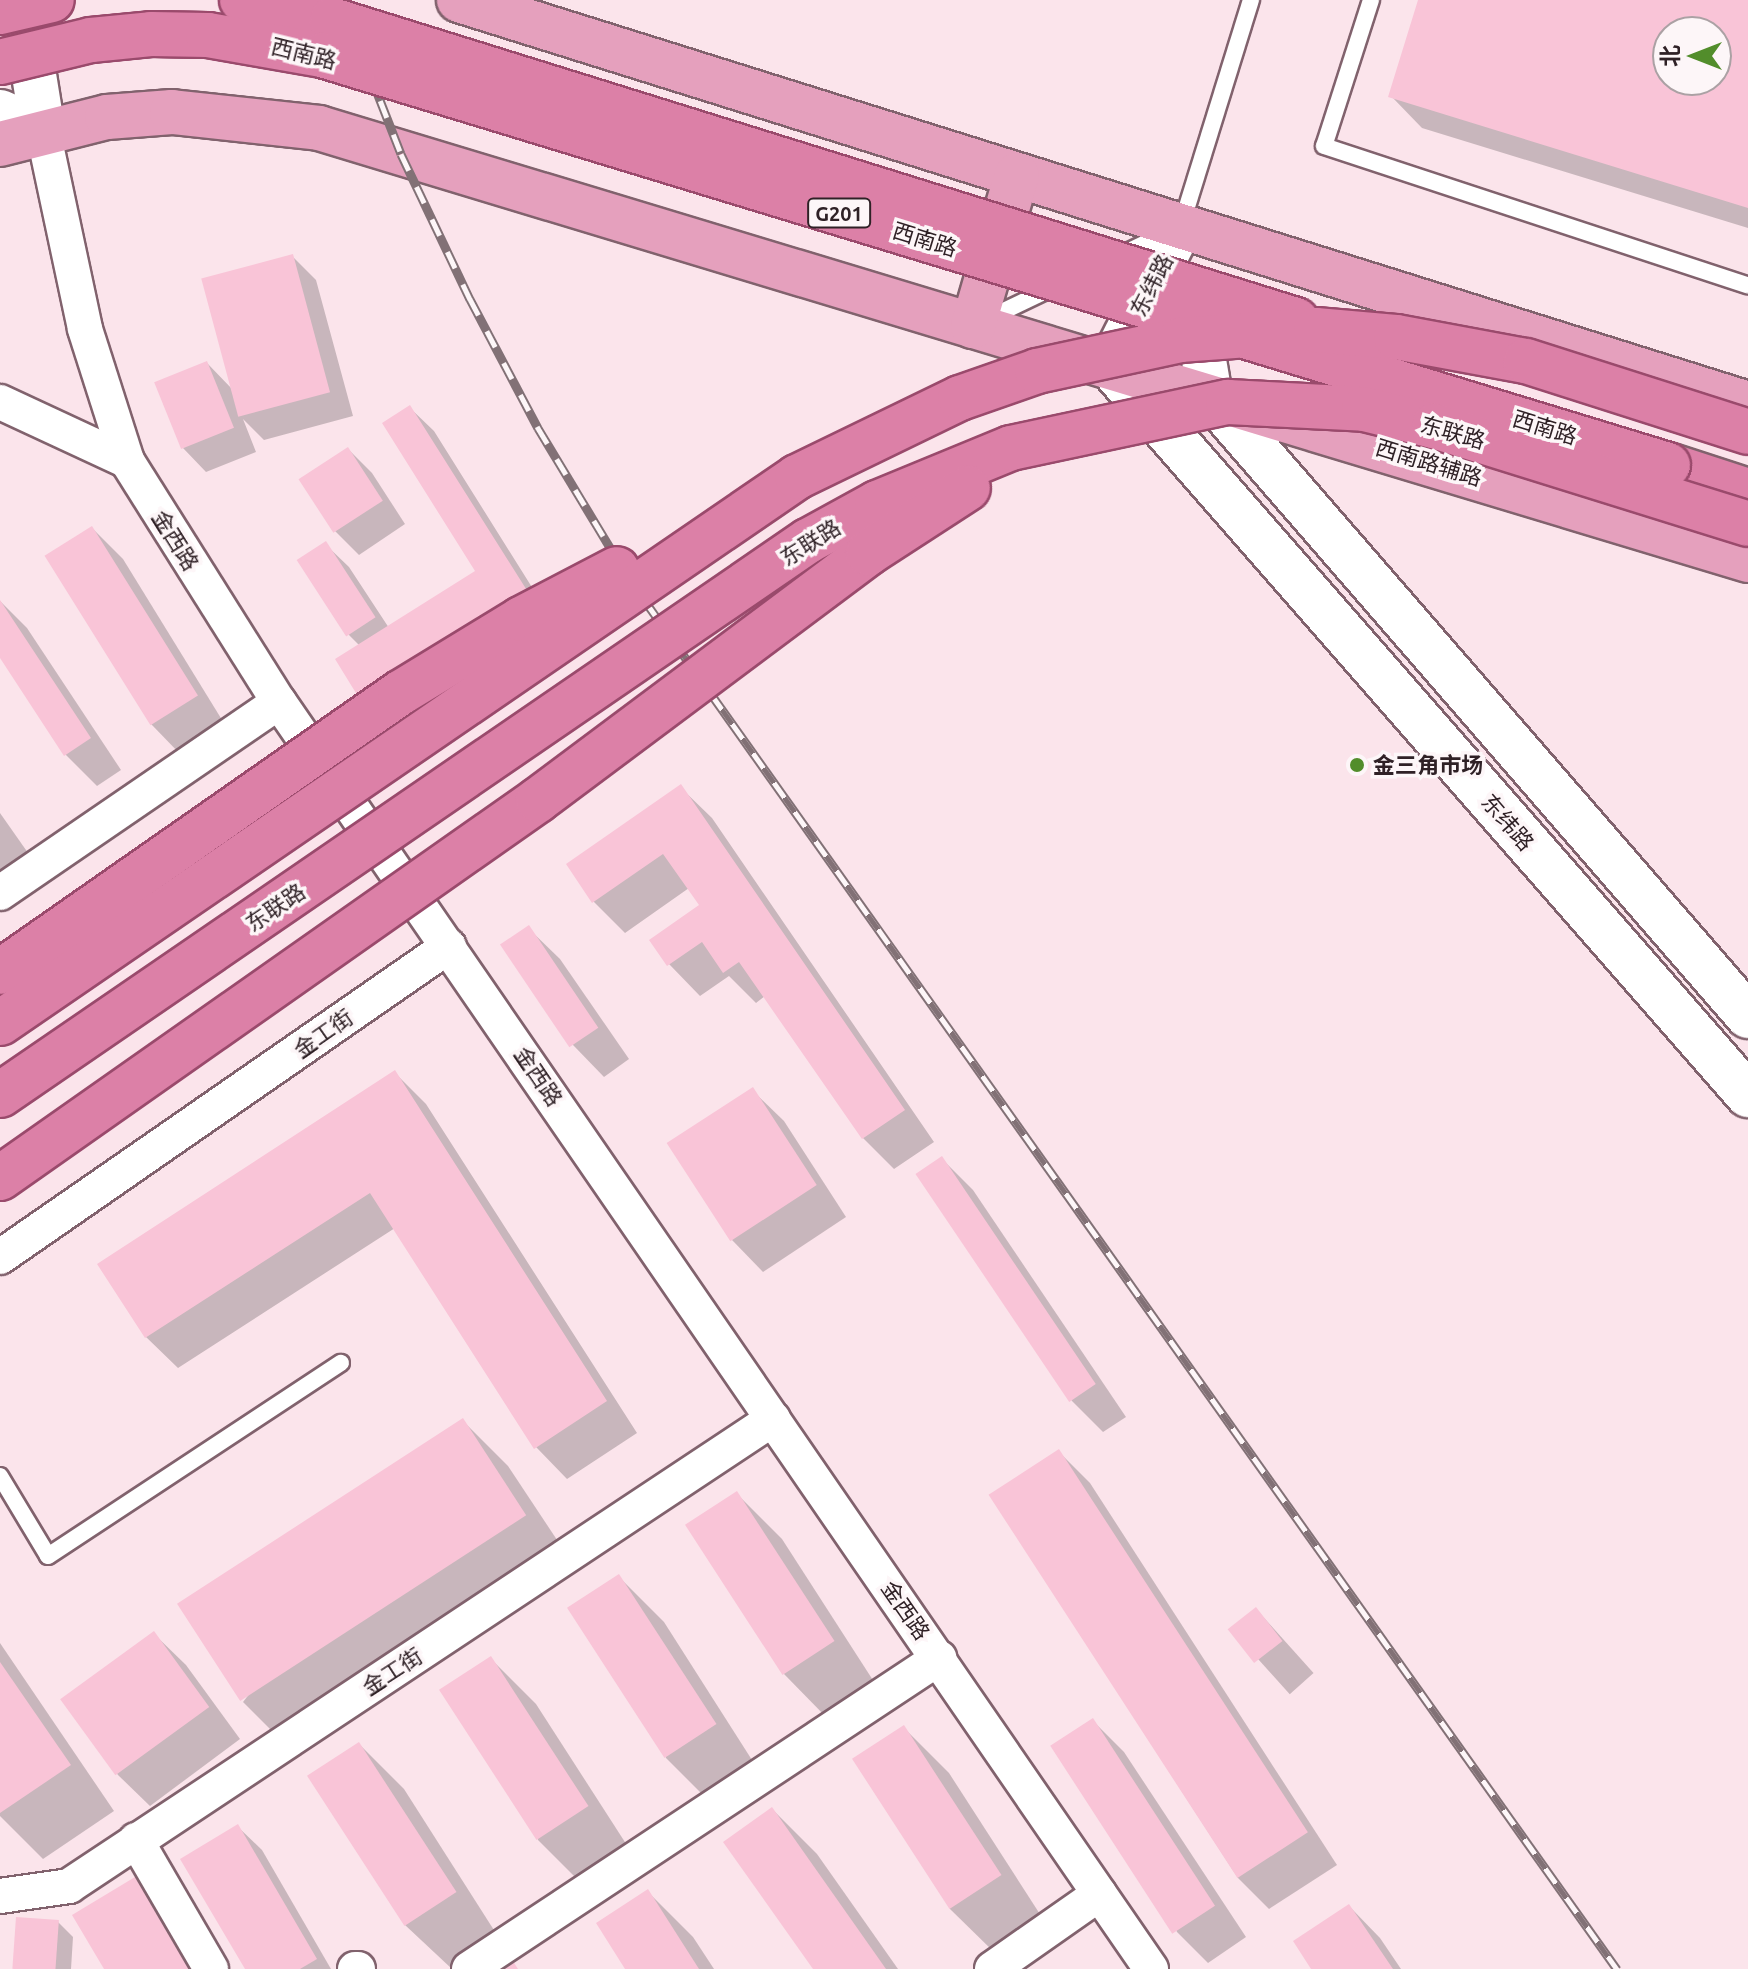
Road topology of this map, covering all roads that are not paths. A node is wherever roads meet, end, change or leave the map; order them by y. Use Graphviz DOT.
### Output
graph roads {
  1 [pos="22,0"];
  2 [pos="52,0"];
  3 [pos="242,0"];
  4 [pos="459,0"];
  5 [pos="1251,0"];
  6 [pos="1371,0"];
  7 [pos="0,12"];
  8 [pos="0,62"];
  9 [pos="0,112"];
  10 [pos="43,131"];
  11 [pos="0,144"];
  12 [pos="1017,175"];
  13 [pos="1181,226"];
  14 [pos="1748,285"];
  15 [pos="973,326"];
  16 [pos="1110,366"];
  17 [pos="1210,396"];
  18 [pos="0,402"];
  19 [pos="1748,404"];
  20 [pos="1082,429"];
  21 [pos="1748,432"];
  22 [pos="1673,451"];
  23 [pos="1748,460"];
  24 [pos="127,461"];
  25 [pos="797,477"];
  26 [pos="1748,491"];
  27 [pos="1748,524"];
  28 [pos="1748,560"];
  29 [pos="279,702"];
  30 [pos="0,893"];
  31 [pos="449,946"];
  32 [pos="0,972"];
  33 [pos="1748,1016"];
  34 [pos="0,1023"];
  35 [pos="0,1095"];
  36 [pos="1748,1095"];
  37 [pos="0,1178"];
  38 [pos="0,1257"];
  39 [pos="341,1363"];
  40 [pos="773,1419"];
  41 [pos="0,1476"];
  42 [pos="939,1658"];
  43 [pos="136,1840"];
  44 [pos="1099,1894"];
  45 [pos="0,1896"];
  46 [pos="211,1969"];
  47 [pos="469,1969"];
  48 [pos="992,1969"];
  49 [pos="1151,1969"];
  1 -- 10 [label="main road"];
  2 -- 7 [label="highway, bridge"];
  3 -- 22 [label="highway, 西南路 / G201, bridge"];
  4 -- 12 [label="main road"];
  5 -- 13 [label="lane"];
  6 -- 14 [label="lane"];
  8 -- 22 [label="highway, 西南路 / G201, bridge"];
  9 -- 10 [label="main road"];
  10 -- 11 [label="main road"];
  10 -- 15 [label="main road"];
  10 -- 24 [label="street, 金西路"];
  12 -- 13 [label="main road"];
  12 -- 15 [label="main road"];
  13 -- 15 [label="lane"];
  13 -- 16 [label="main road, 东纬路"];
  13 -- 17 [label="main road, 东纬路"];
  13 -- 19 [label="main road"];
  15 -- 16 [label="main road"];
  16 -- 17 [label="main road, 西南路辅路"];
  16 -- 36 [label="main road, 东纬路"];
  17 -- 28 [label="main road, 西南路辅路"];
  17 -- 33 [label="main road"];
  18 -- 24 [label="street"];
  20 -- 27 [label="highway, 东联路, bridge"];
  20 -- 35 [label="highway, 东联路, bridge"];
  20 -- 37 [label="highway, bridge"];
  21 -- 25 [label="highway, bridge"];
  22 -- 23 [label="highway, 西南路 / G201"];
  22 -- 26 [label="highway, 西南路 / G201"];
  24 -- 29 [label="street, 金西路"];
  25 -- 32 [label="highway, bridge"];
  25 -- 34 [label="highway, bridge"];
  29 -- 30 [label="street"];
  29 -- 31 [label="street, 金西路"];
  31 -- 38 [label="street, 金工街"];
  31 -- 40 [label="street, 金西路"];
  39 -- 41 [label="lane"];
  40 -- 42 [label="street, 金西路"];
  40 -- 43 [label="street, 金工街"];
  42 -- 44 [label="street, 金西路"];
  42 -- 47 [label="street"];
  43 -- 45 [label="street, 金工街"];
  43 -- 46 [label="street"];
  44 -- 48 [label="street"];
  44 -- 49 [label="street, 金西路"];
}
